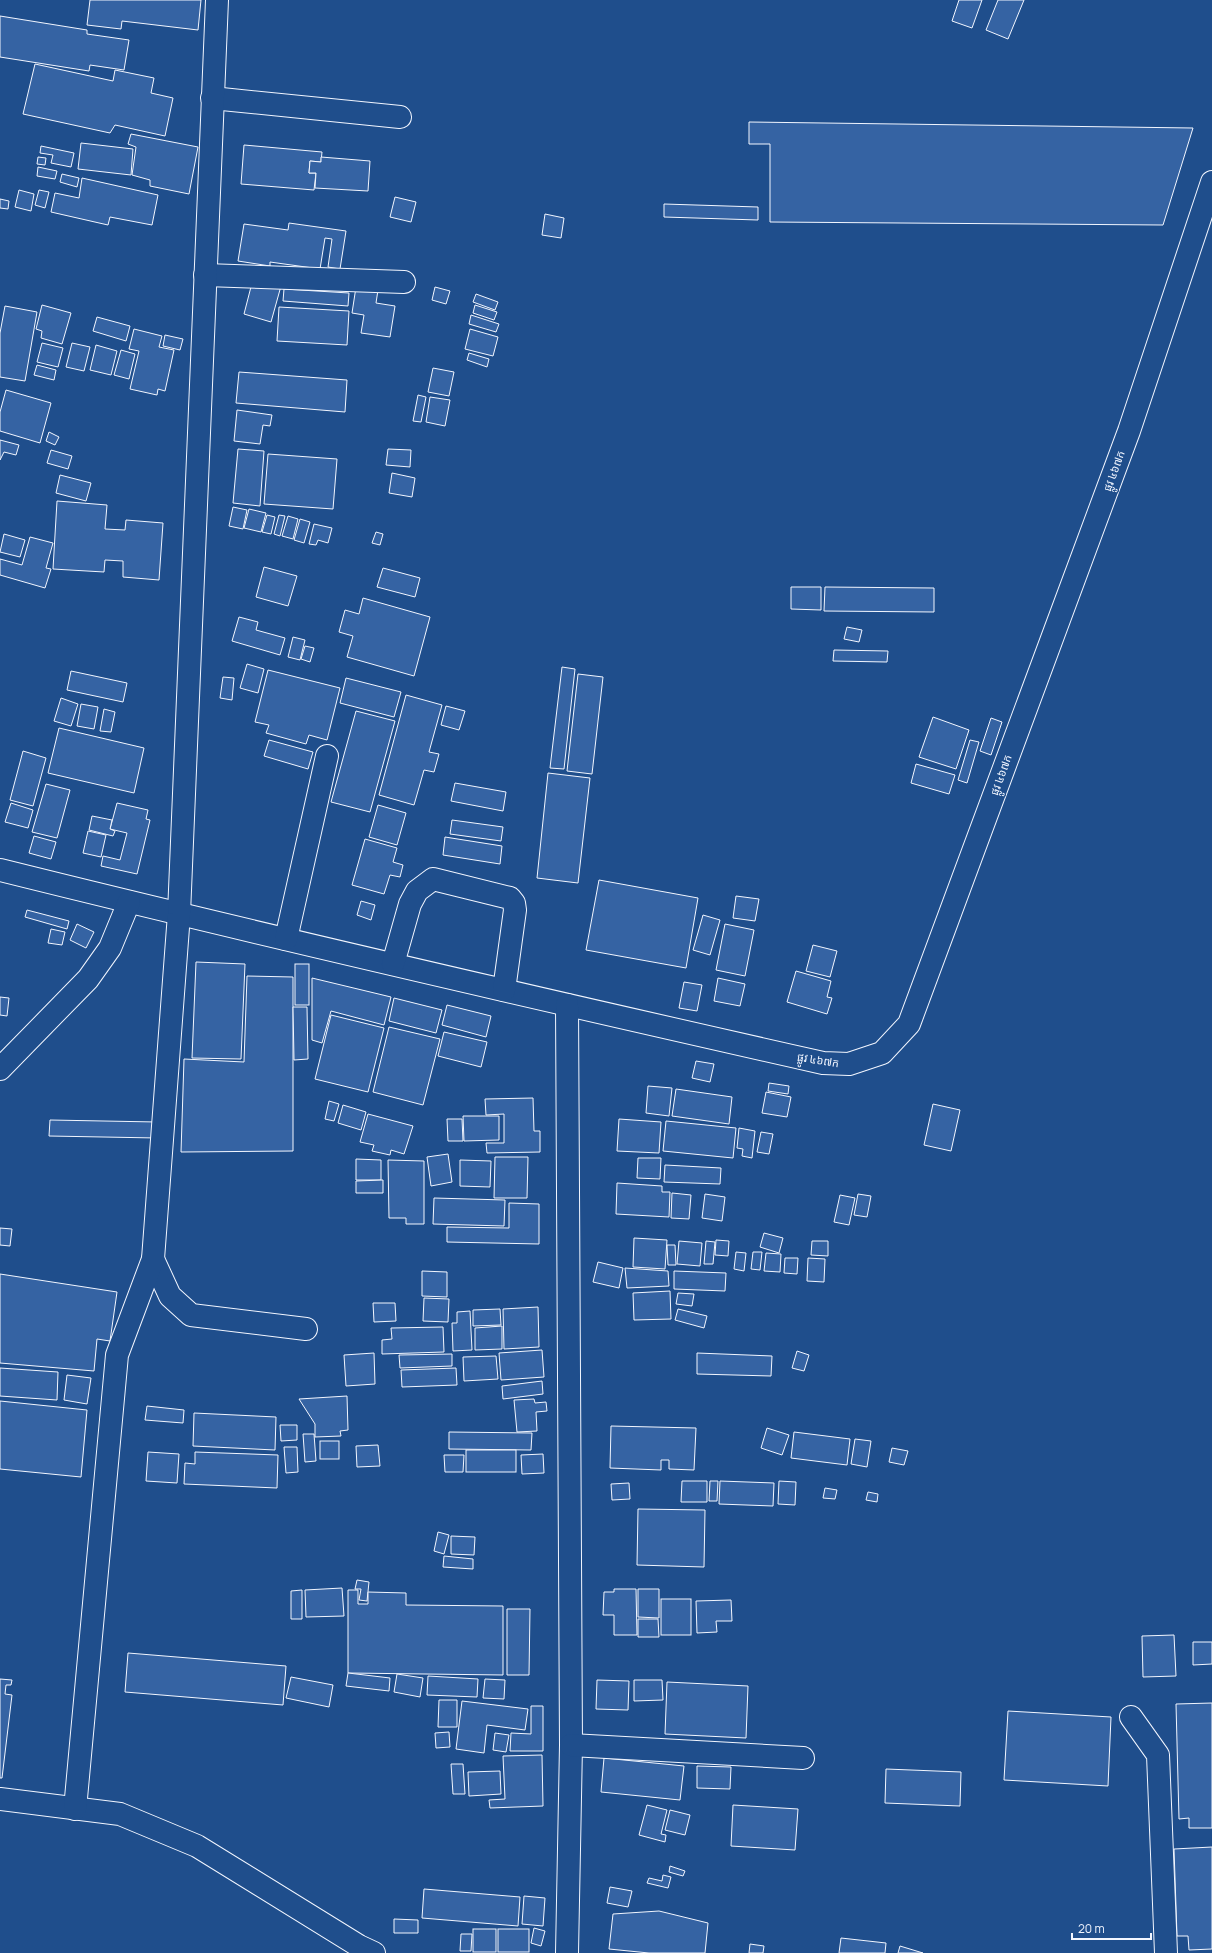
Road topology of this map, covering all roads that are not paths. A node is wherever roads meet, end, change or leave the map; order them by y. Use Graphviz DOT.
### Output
graph roads {
  1 [pos="217,0"];
  2 [pos="212,98"];
  3 [pos="400,117"];
  4 [pos="1212,182"];
  5 [pos="204,275"];
  6 [pos="404,282"];
  7 [pos="326,756"];
  8 [pos="0,870"];
  9 [pos="129,902"];
  10 [pos="178,914"];
  11 [pos="286,939"];
  12 [pos="393,964"];
  13 [pos="504,990"];
  14 [pos="567,1005"];
  15 [pos="0,1069"];
  16 [pos="153,1259"];
  17 [pos="306,1329"];
  18 [pos="1131,1717"];
  19 [pos="571,1745"];
  20 [pos="804,1758"];
  21 [pos="0,1799"];
  22 [pos="75,1809"];
  23 [pos="374,1953"];
  24 [pos="567,1953"];
  25 [pos="1166,1953"];
  1 -- 2 [label="street"];
  2 -- 3 [label="street"];
  2 -- 5 [label="street"];
  4 -- 14 [label="street, ផ្លូវ ៤៦៧ក"];
  5 -- 6 [label="street"];
  5 -- 10 [label="street"];
  7 -- 11 [label="street"];
  8 -- 9 [label="street, ផ្លូវ ៤៦៧ក"];
  9 -- 10 [label="street, ផ្លូវ ៤៦៧ក"];
  9 -- 15 [label="street"];
  10 -- 11 [label="street, ផ្លូវ ៤៦៧ក"];
  10 -- 16 [label="street"];
  11 -- 12 [label="street, ផ្លូវ ៤៦៧ក"];
  12 -- 13 [label="street, ផ្លូវ ៤៦៧ក"];
  12 -- 13 [label="street"];
  13 -- 14 [label="street, ផ្លូវ ៤៦៧ក"];
  14 -- 19 [label="street"];
  16 -- 17 [label="street"];
  16 -- 22 [label="street"];
  18 -- 25 [label="street"];
  19 -- 20 [label="street"];
  19 -- 24 [label="street"];
  21 -- 22 [label="street"];
  22 -- 23 [label="street"];
}
